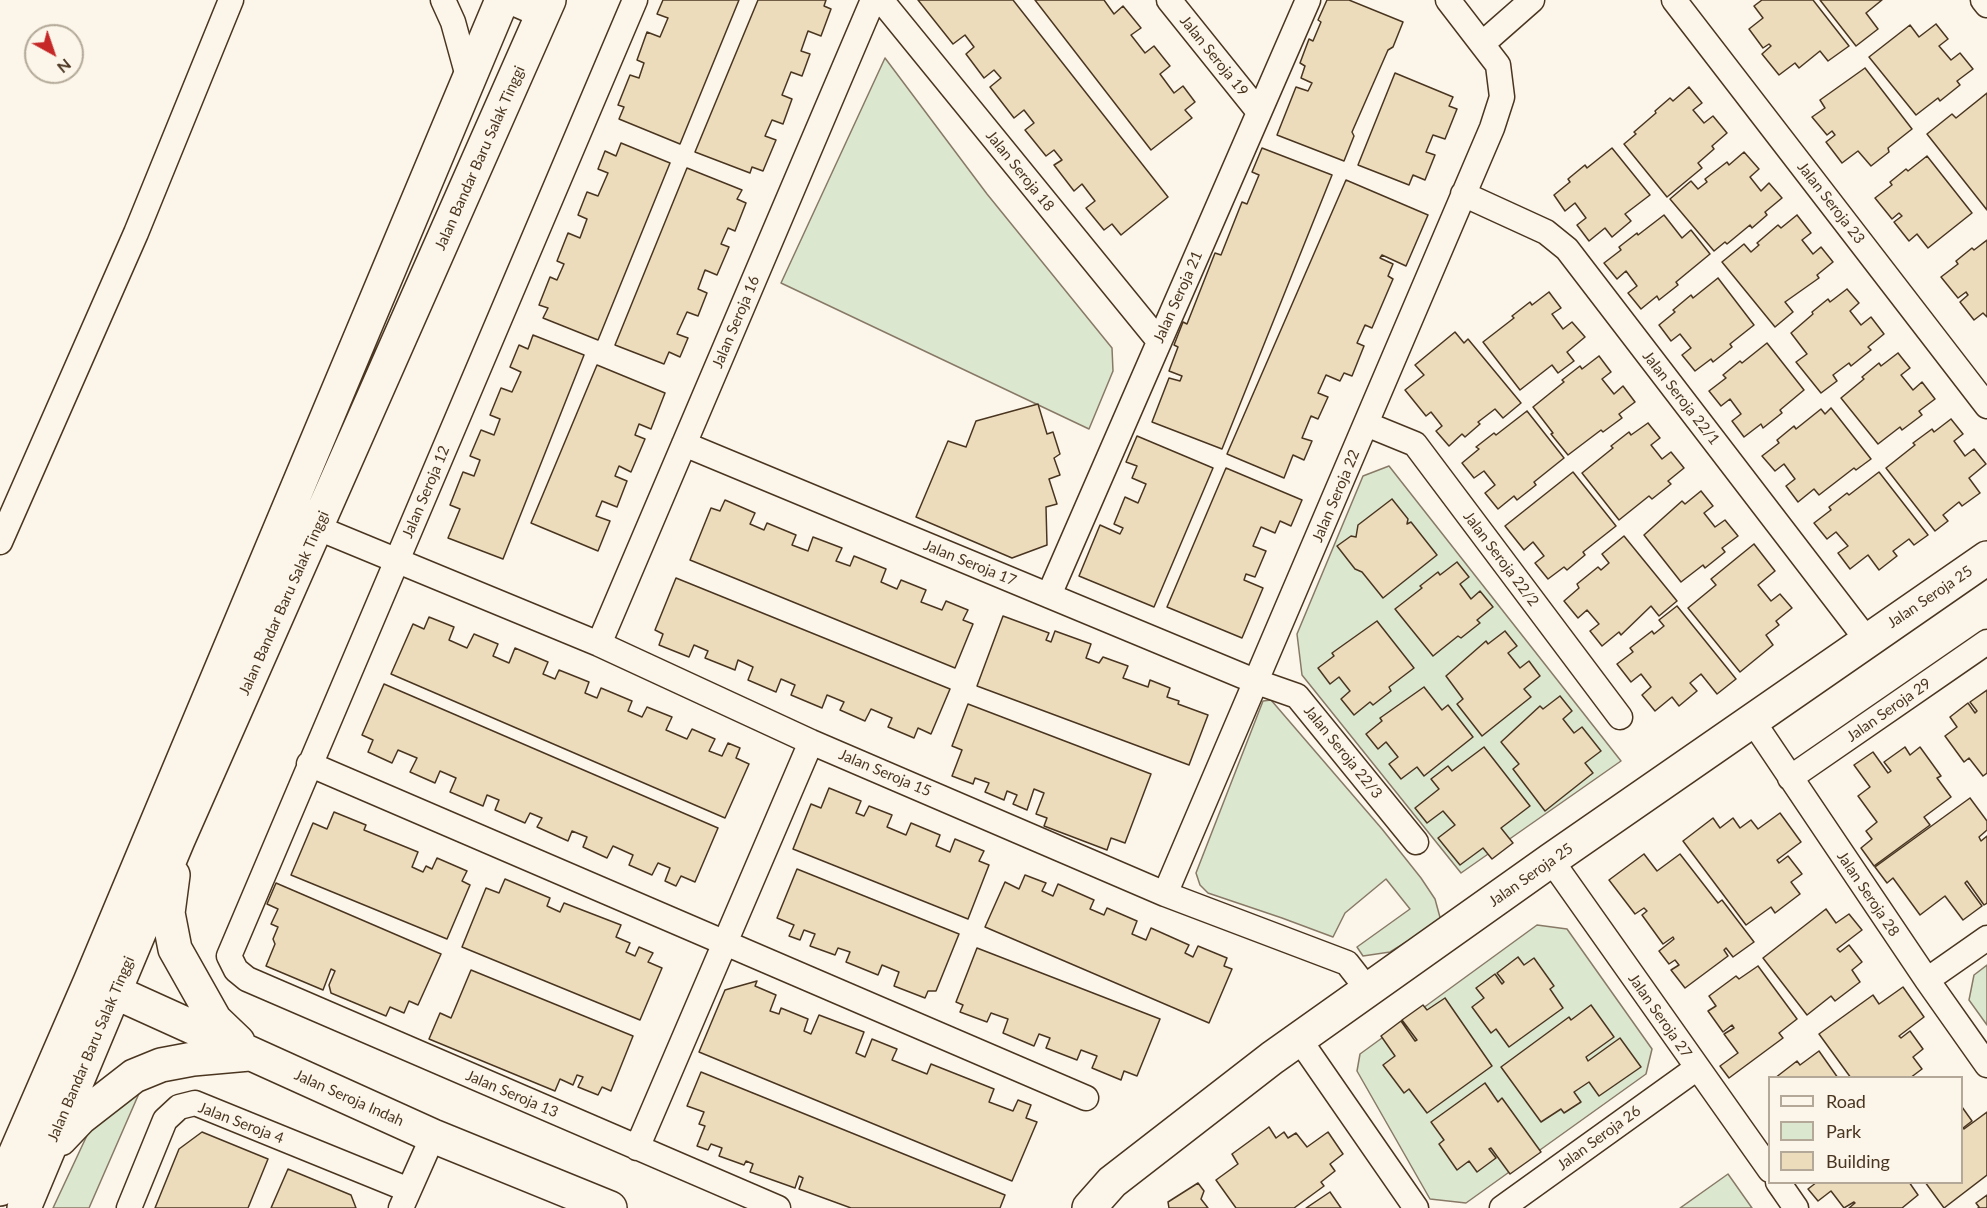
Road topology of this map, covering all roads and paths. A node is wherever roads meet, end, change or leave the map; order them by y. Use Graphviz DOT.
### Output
graph roads {
  1 [pos="231,0"];
  2 [pos="443,0"];
  3 [pos="504,0"];
  4 [pos="635,0"];
  5 [pos="873,0"];
  6 [pos="881,0"];
  7 [pos="1169,0"];
  8 [pos="1308,0"];
  9 [pos="1448,0"];
  10 [pos="1532,0"];
  11 [pos="1674,0"];
  12 [pos="1983,0"];
  13 [pos="1987,5"];
  14 [pos="546,8"];
  15 [pos="1482,44"];
  16 [pos="469,80"];
  17 [pos="1259,112"];
  18 [pos="1463,194"];
  19 [pos="1159,341"];
  20 [pos="1987,406"];
  21 [pos="1366,424"];
  22 [pos="684,444"];
  23 [pos="318,528"];
  24 [pos="0,542"];
  25 [pos="1987,558"];
  26 [pos="396,561"];
  27 [pos="1049,595"];
  28 [pos="1867,640"];
  29 [pos="1987,642"];
  30 [pos="599,644"];
  31 [pos="1257,682"];
  32 [pos="1620,717"];
  33 [pos="1752,720"];
  34 [pos="811,741"];
  35 [pos="309,764"];
  36 [pos="1790,778"];
  37 [pos="178,840"];
  38 [pos="1416,842"];
  39 [pos="1551,860"];
  40 [pos="1165,894"];
  41 [pos="1987,938"];
  42 [pos="725,943"];
  43 [pos="247,979"];
  44 [pos="1927,980"];
  45 [pos="102,987"];
  46 [pos="1368,990"];
  47 [pos="1299,1039"];
  48 [pos="251,1054"];
  49 [pos="1987,1065"];
  50 [pos="1697,1068"];
  51 [pos="1086,1098"];
  52 [pos="433,1136"];
  53 [pos="637,1148"];
  54 [pos="47,1152"];
  55 [pos="1768,1167"];
  56 [pos="1779,1184"];
  57 [pos="0,1189"];
  58 [pos="405,1199"];
  59 [pos="24,1208"];
  60 [pos="129,1208"];
  61 [pos="610,1208"];
  62 [pos="778,1208"];
  63 [pos="1089,1208"];
  64 [pos="1416,1208"];
  65 [pos="1502,1208"];
  66 [pos="1796,1208"];
  1 -- 24 [label="street"];
  2 -- 16 [label="street"];
  3 -- 14 [label="street"];
  3 -- 16 [label="main road, Jalan Bandar Baru Salak Tinggi"];
  4 -- 26 [label="street, Jalan Seroja 12"];
  5 -- 22 [label="street, Jalan Seroja 16"];
  6 -- 19 [label="street, Jalan Seroja 18"];
  7 -- 17 [label="street, Jalan Seroja 19"];
  8 -- 17 [label="street, Jalan Seroja 21"];
  9 -- 15 [label="street"];
  10 -- 15 [label="street"];
  11 -- 20 [label="street, Jalan Seroja 23"];
  12 -- 13 [label="street"];
  14 -- 23 [label="main road, Jalan Bandar Baru Salak Tinggi"];
  15 -- 18 [label="street, Jalan Seroja 22"];
  16 -- 45 [label="main road, Jalan Bandar Baru Salak Tinggi"];
  17 -- 19 [label="street, Jalan Seroja 21"];
  18 -- 21 [label="street, Jalan Seroja 22"];
  18 -- 28 [label="street, Jalan Seroja 22/1"];
  19 -- 27 [label="street, Jalan Seroja 21"];
  21 -- 31 [label="street, Jalan Seroja 22"];
  21 -- 32 [label="street, Jalan Seroja 22/2"];
  22 -- 27 [label="street, Jalan Seroja 17"];
  22 -- 30 [label="street, Jalan Seroja 16"];
  23 -- 26 [label="street, Jalan Seroja 15"];
  23 -- 37 [label="main road, Jalan Bandar Baru Salak Tinggi"];
  25 -- 28 [label="main road, Jalan Seroja 25"];
  26 -- 30 [label="street, Jalan Seroja 15"];
  26 -- 35 [label="street, Jalan Seroja 12"];
  27 -- 31 [label="street, Jalan Seroja 17"];
  28 -- 33 [label="main road, Jalan Seroja 25"];
  29 -- 36 [label="street, Jalan Seroja 29"];
  30 -- 34 [label="street, Jalan Seroja 15"];
  31 -- 38 [label="street, Jalan Seroja 22/3"];
  31 -- 40 [label="street, Jalan Seroja 22"];
  33 -- 36 [label="street, Jalan Seroja 28"];
  33 -- 39 [label="main road, Jalan Seroja 25"];
  34 -- 40 [label="street, Jalan Seroja 15"];
  34 -- 42 [label="street"];
  35 -- 42 [label="street"];
  35 -- 43 [label="street, Jalan Seroja 12"];
  36 -- 44 [label="street, Jalan Seroja 28"];
  37 -- 45 [label="main road, Jalan Bandar Baru Salak Tinggi"];
  37 -- 48 [label="main road"];
  39 -- 46 [label="main road, Jalan Seroja 25"];
  39 -- 50 [label="street, Jalan Seroja 27"];
  40 -- 46 [label="street, Jalan Seroja 15"];
  41 -- 44 [label="street"];
  42 -- 51 [label="street"];
  42 -- 53 [label="street"];
  43 -- 53 [label="street, Jalan Seroja 13"];
  44 -- 49 [label="street, Jalan Seroja 28"];
  45 -- 48 [label="main road, Jalan Seroja Indah"];
  45 -- 54 [label="main road, Jalan Bandar Baru Salak Tinggi"];
  45 -- 57 [label="main road, Jalan Bandar Baru Salak Tinggi"];
  46 -- 47 [label="main road, Jalan Seroja 25"];
  47 -- 63 [label="main road, Jalan Seroja 25"];
  47 -- 64 [label="street"];
  48 -- 52 [label="main road, Jalan Seroja Indah"];
  48 -- 54 [label="main road"];
  50 -- 55 [label="street, Jalan Seroja 27"];
  50 -- 65 [label="street, Jalan Seroja 26"];
  52 -- 58 [label="street"];
  52 -- 61 [label="main road, Jalan Seroja Indah"];
  53 -- 62 [label="street, Jalan Seroja 13"];
  54 -- 59 [label="main road, Jalan Bandar Baru Salak Tinggi"];
  56 -- 66 [label="street"];
  58 -- 60 [label="street, Jalan Seroja 4"];
}
